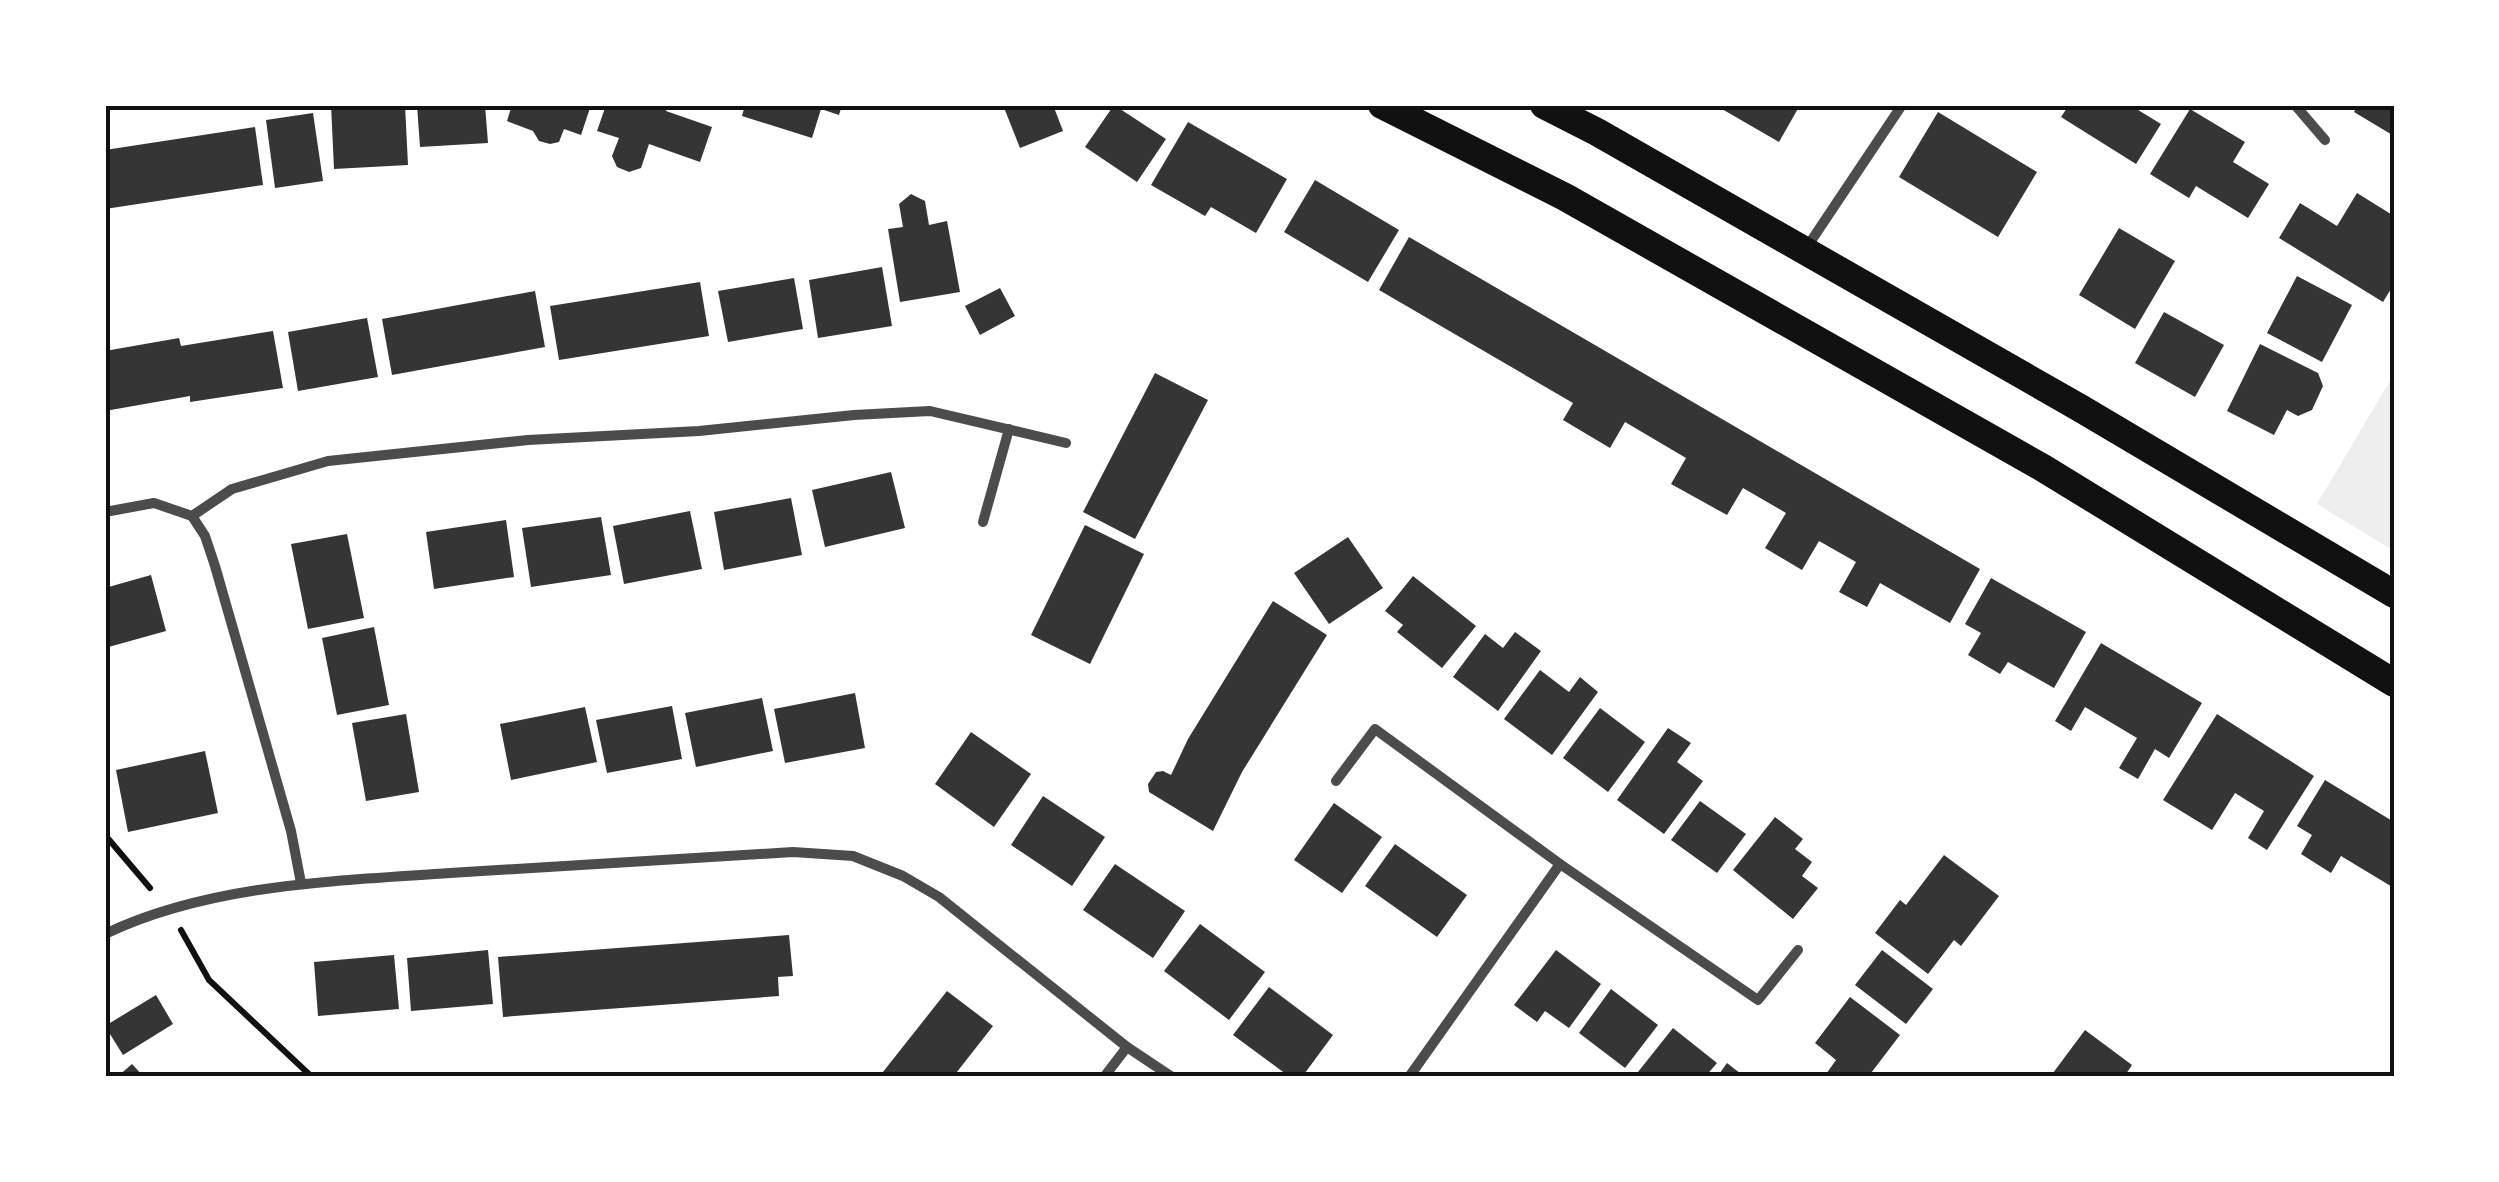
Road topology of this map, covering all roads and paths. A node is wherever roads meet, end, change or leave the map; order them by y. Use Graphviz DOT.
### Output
graph roads {
  1 [pos="1382,105"];
  2 [pos="1544,105"];
  3 [pos="1902,105"];
  4 [pos="2294,105"];
  5 [pos="2325,140"];
  6 [pos="1804,251"];
  7 [pos="1009,430"];
  8 [pos="1066,443"];
  9 [pos="105,512"];
  10 [pos="192,516"];
  11 [pos="983,522"];
  12 [pos="2394,594"];
  13 [pos="2394,683"];
  14 [pos="1336,781"];
  15 [pos="105,835"];
  16 [pos="1560,864"];
  17 [pos="301,883"];
  18 [pos="168,908"];
  19 [pos="105,934"];
  20 [pos="1798,950"];
  21 [pos="1127,1046"];
  22 [pos="312,1077"];
  23 [pos="1104,1077"];
  24 [pos="1172,1077"];
  25 [pos="1409,1077"];
  1 -- 13 [label="highway"];
  2 -- 6 [label="highway"];
  3 -- 6 [label="street"];
  4 -- 5 [label="street"];
  6 -- 12 [label="highway"];
  7 -- 8 [label="street"];
  7 -- 10 [label="street"];
  7 -- 11 [label="street"];
  9 -- 10 [label="street"];
  10 -- 17 [label="street"];
  14 -- 16 [label="street"];
  15 -- 18 [label="path"];
  16 -- 20 [label="street"];
  16 -- 25 [label="street"];
  17 -- 18 [label="street"];
  17 -- 21 [label="street"];
  18 -- 19 [label="street"];
  18 -- 22 [label="path"];
  21 -- 23 [label="street"];
  21 -- 24 [label="street"];
}
